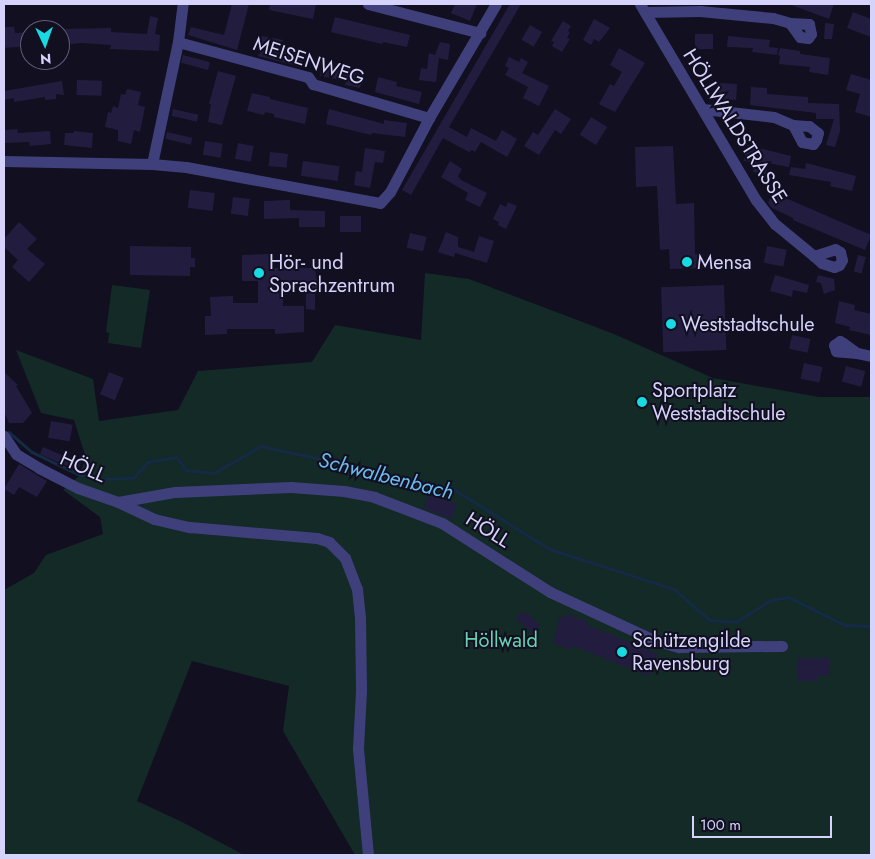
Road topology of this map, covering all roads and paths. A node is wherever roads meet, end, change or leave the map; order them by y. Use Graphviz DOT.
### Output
graph roads {
  1 [pos="183,4"];
  2 [pos="368,4"];
  3 [pos="496,4"];
  4 [pos="642,8"];
  5 [pos="790,23"];
  6 [pos="480,33"];
  7 [pos="178,42"];
  8 [pos="702,109"];
  9 [pos="429,118"];
  10 [pos="792,125"];
  11 [pos="9,162"];
  12 [pos="152,164"];
  13 [pos="814,256"];
  14 [pos="857,353"];
  15 [pos="871,356"];
  16 [pos="4,436"];
  17 [pos="118,502"];
  18 [pos="782,646"];
  19 [pos="368,855"];
  1 -- 7 [label="street"];
  2 -- 6 [label="street"];
  3 -- 6 [label="street"];
  4 -- 5 [label="street"];
  4 -- 8 [label="street, HÖLLWALDSTRASSE"];
  6 -- 9 [label="street"];
  7 -- 9 [label="street, MEISENWEG"];
  7 -- 12 [label="street"];
  8 -- 10 [label="street"];
  8 -- 13 [label="street, HÖLLWALDSTRASSE"];
  9 -- 12 [label="street"];
  11 -- 12 [label="street"];
  14 -- 15 [label="street"];
  16 -- 17 [label="street, HÖLL"];
  17 -- 18 [label="street, HÖLL"];
  17 -- 19 [label="street"];
}
